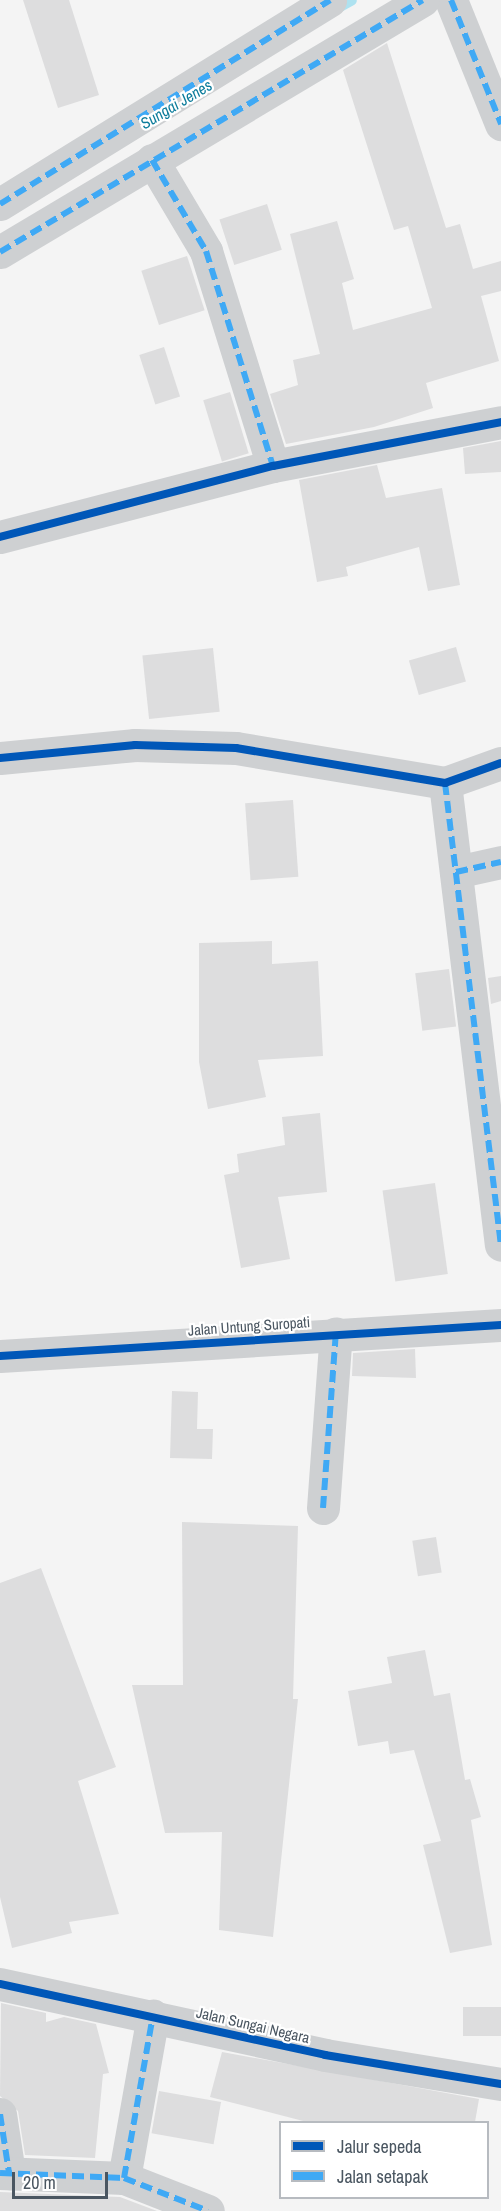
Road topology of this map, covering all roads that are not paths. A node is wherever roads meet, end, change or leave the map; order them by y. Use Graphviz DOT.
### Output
graph roads {
  1 [pos="330,0"];
  2 [pos="423,0"];
  3 [pos="451,0"];
  4 [pos="501,124"];
  5 [pos="152,160"];
  6 [pos="0,204"];
  7 [pos="0,252"];
  8 [pos="501,422"];
  9 [pos="273,466"];
  10 [pos="0,537"];
  11 [pos="0,758"];
  12 [pos="501,763"];
  13 [pos="445,783"];
  14 [pos="501,862"];
  15 [pos="456,872"];
  16 [pos="501,1245"];
  17 [pos="501,1325"];
  18 [pos="336,1333"];
  19 [pos="0,1356"];
  20 [pos="323,1508"];
  21 [pos="0,1984"];
  22 [pos="153,2016"];
  23 [pos="501,2084"];
  24 [pos="0,2114"];
  25 [pos="5,2173"];
  26 [pos="124,2178"];
  27 [pos="208,2211"];
  1 -- 6 [label="street"];
  2 -- 5 [label="street"];
  3 -- 4 [label="street"];
  5 -- 7 [label="street"];
  5 -- 9 [label="street"];
  8 -- 9 [label="street"];
  9 -- 10 [label="street"];
  11 -- 13 [label="street"];
  12 -- 13 [label="street"];
  13 -- 15 [label="street"];
  14 -- 15 [label="street"];
  15 -- 16 [label="street"];
  17 -- 18 [label="street, Jalan Untung Suropati"];
  18 -- 19 [label="street, Jalan Untung Suropati"];
  18 -- 20 [label="street"];
  21 -- 22 [label="street, Jalan Sungai Negara"];
  22 -- 23 [label="street, Jalan Sungai Negara"];
  22 -- 26 [label="street"];
  24 -- 25 [label="street"];
  25 -- 26 [label="street"];
  26 -- 27 [label="street"];
}
